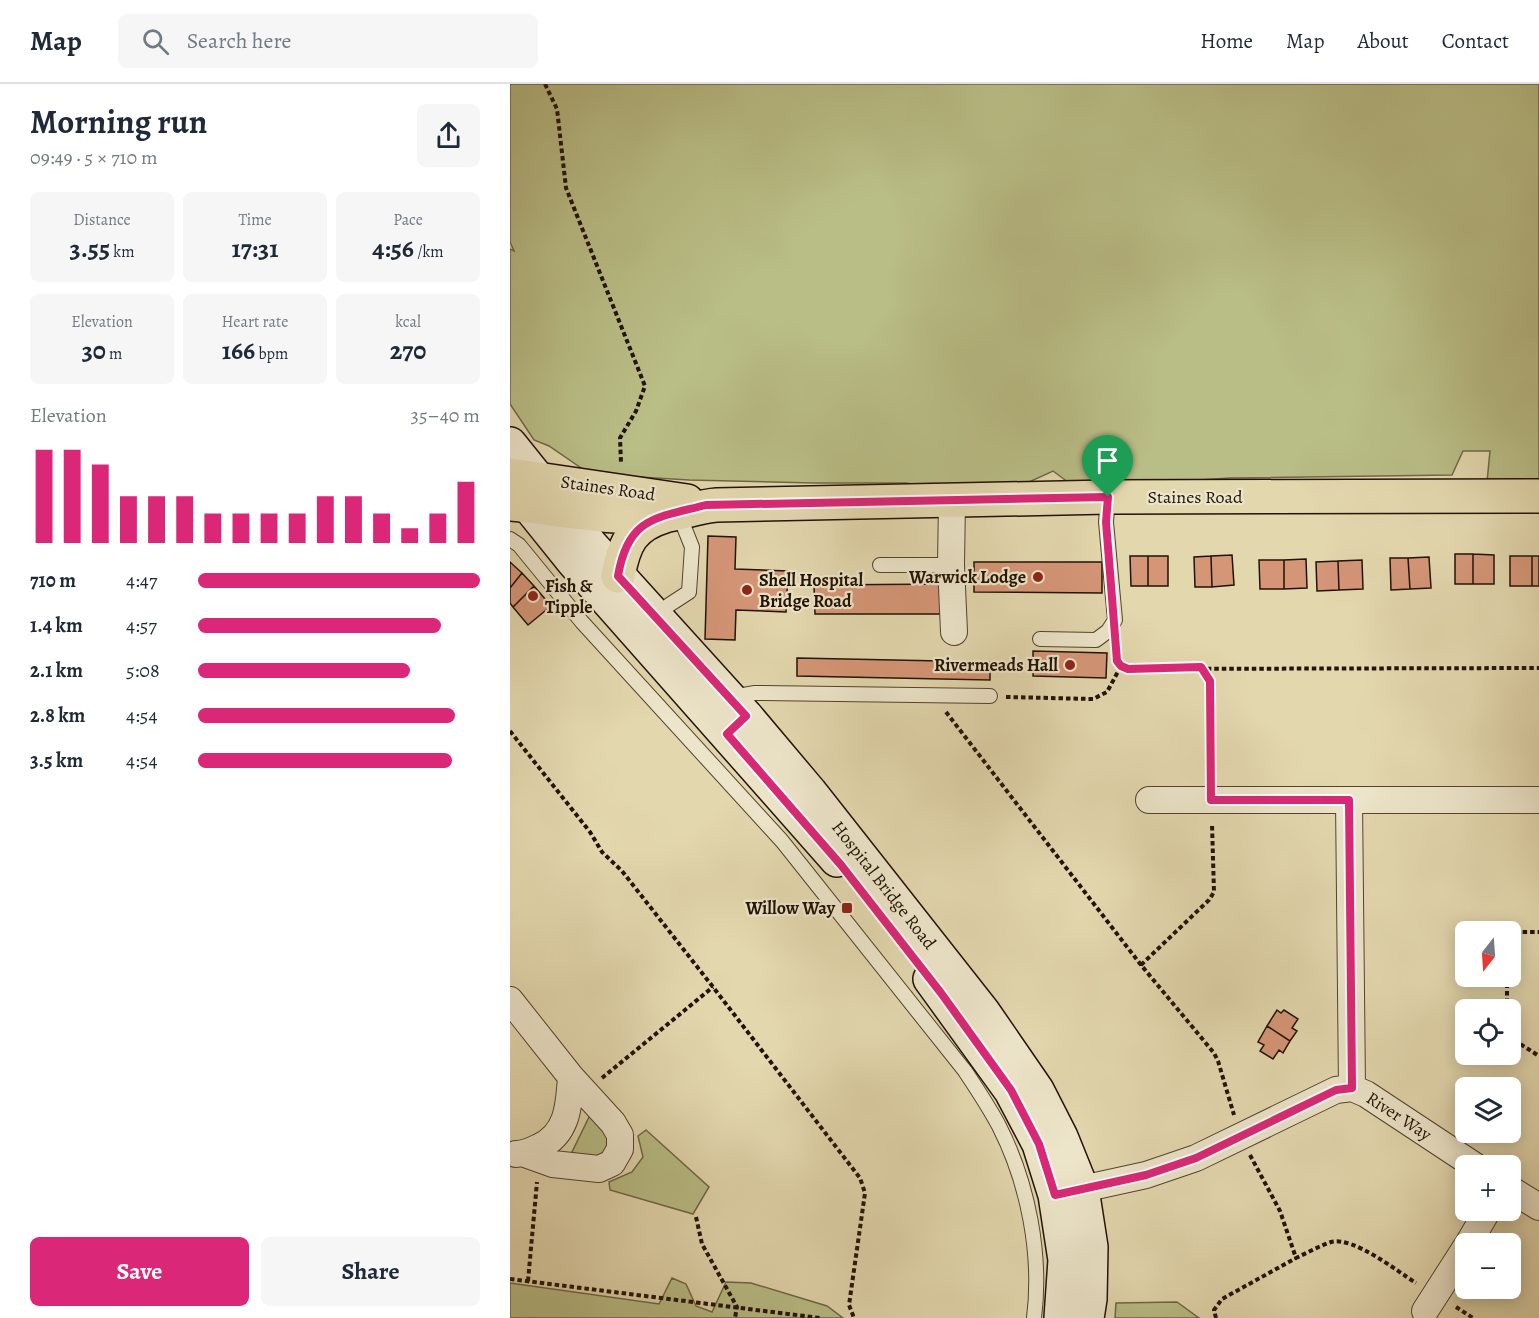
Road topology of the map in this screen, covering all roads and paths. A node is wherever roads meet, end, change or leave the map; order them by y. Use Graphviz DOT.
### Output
graph roads {
  1 [pos="545,84"];
  2 [pos="510,444"];
  3 [pos="622,470"];
  4 [pos="519,489"];
  5 [pos="1539,496"];
  6 [pos="1108,497"];
  7 [pos="952,501"];
  8 [pos="562,510"];
  9 [pos="683,511"];
  10 [pos="510,539"];
  11 [pos="880,565"];
  12 [pos="951,565"];
  13 [pos="618,576"];
  14 [pos="657,619"];
  15 [pos="1115,620"];
  16 [pos="954,632"];
  17 [pos="1040,639"];
  18 [pos="1121,666"];
  19 [pos="1201,667"];
  20 [pos="1539,668"];
  21 [pos="933,695"];
  22 [pos="990,696"];
  23 [pos="510,731"];
  24 [pos="723,731"];
  25 [pos="1149,800"];
  26 [pos="1211,800"];
  27 [pos="1349,800"];
  28 [pos="1539,800"];
  29 [pos="1521,932"];
  30 [pos="1539,932"];
  31 [pos="1141,965"];
  32 [pos="713,987"];
  33 [pos="510,1000"];
  34 [pos="1521,1044"];
  35 [pos="1539,1056"];
  36 [pos="578,1084"];
  37 [pos="1352,1088"];
  38 [pos="1241,1137"];
  39 [pos="1458,1155"];
  40 [pos="525,1156"];
  41 [pos="1068,1192"];
  42 [pos="1521,1196"];
  43 [pos="1539,1207"];
  44 [pos="696,1217"];
  45 [pos="1296,1258"];
  46 [pos="1455,1264"];
  47 [pos="510,1279"];
  48 [pos="528,1281"];
  49 [pos="1430,1303"];
  50 [pos="737,1307"];
  51 [pos="735,1318"];
  52 [pos="820,1318"];
  53 [pos="854,1318"];
  54 [pos="1034,1318"];
  55 [pos="1060,1318"];
  56 [pos="1087,1318"];
  57 [pos="1216,1318"];
  1 -- 3 [label="path"];
  2 -- 4 [label="main road, Hospital Bridge Road"];
  4 -- 8 [label="main road, Staines Road"];
  4 -- 9 [label="main road, Staines Road"];
  4 -- 24 [label="main road, Hospital Bridge Road"];
  5 -- 6 [label="main road, Staines Road"];
  6 -- 7 [label="main road, Staines Road"];
  6 -- 15 [label="lane"];
  7 -- 9 [label="main road, Staines Road"];
  7 -- 12 [label="street"];
  8 -- 9 [label="main road, Staines Road"];
  8 -- 13 [label="main road, Hospital Bridge Road"];
  9 -- 13 [label="main road"];
  9 -- 14 [label="lane"];
  10 -- 24 [label="lane"];
  11 -- 12 [label="lane"];
  12 -- 16 [label="street"];
  13 -- 14 [label="main road, Hospital Bridge Road"];
  14 -- 24 [label="main road, Hospital Bridge Road"];
  15 -- 17 [label="lane"];
  15 -- 18 [label="path"];
  18 -- 19 [label="path"];
  18 -- 22 [label="path"];
  19 -- 20 [label="path"];
  19 -- 26 [label="path"];
  21 -- 22 [label="lane"];
  21 -- 24 [label="lane"];
  21 -- 31 [label="path"];
  23 -- 32 [label="path"];
  24 -- 41 [label="main road, Hospital Bridge Road"];
  24 -- 54 [label="lane"];
  25 -- 26 [label="street"];
  26 -- 27 [label="street"];
  26 -- 31 [label="path"];
  27 -- 28 [label="street"];
  27 -- 37 [label="street"];
  29 -- 30 [label="path"];
  31 -- 38 [label="path"];
  32 -- 36 [label="path"];
  32 -- 53 [label="path"];
  33 -- 36 [label="street"];
  34 -- 35 [label="path"];
  36 -- 40 [label="street"];
  36 -- 40 [label="street"];
  37 -- 38 [label="street"];
  37 -- 39 [label="street, River Way"];
  38 -- 41 [label="street"];
  38 -- 45 [label="path"];
  40 -- 48 [label="path"];
  41 -- 55 [label="main road, Hospital Bridge Road"];
  41 -- 56 [label="main road, Hospital Bridge Road"];
  42 -- 43 [label="street"];
  44 -- 50 [label="path"];
  45 -- 49 [label="path"];
  45 -- 57 [label="path"];
  46 -- 49 [label="street"];
  47 -- 48 [label="path"];
  48 -- 50 [label="path"];
  50 -- 51 [label="path"];
  50 -- 52 [label="path"];
}
